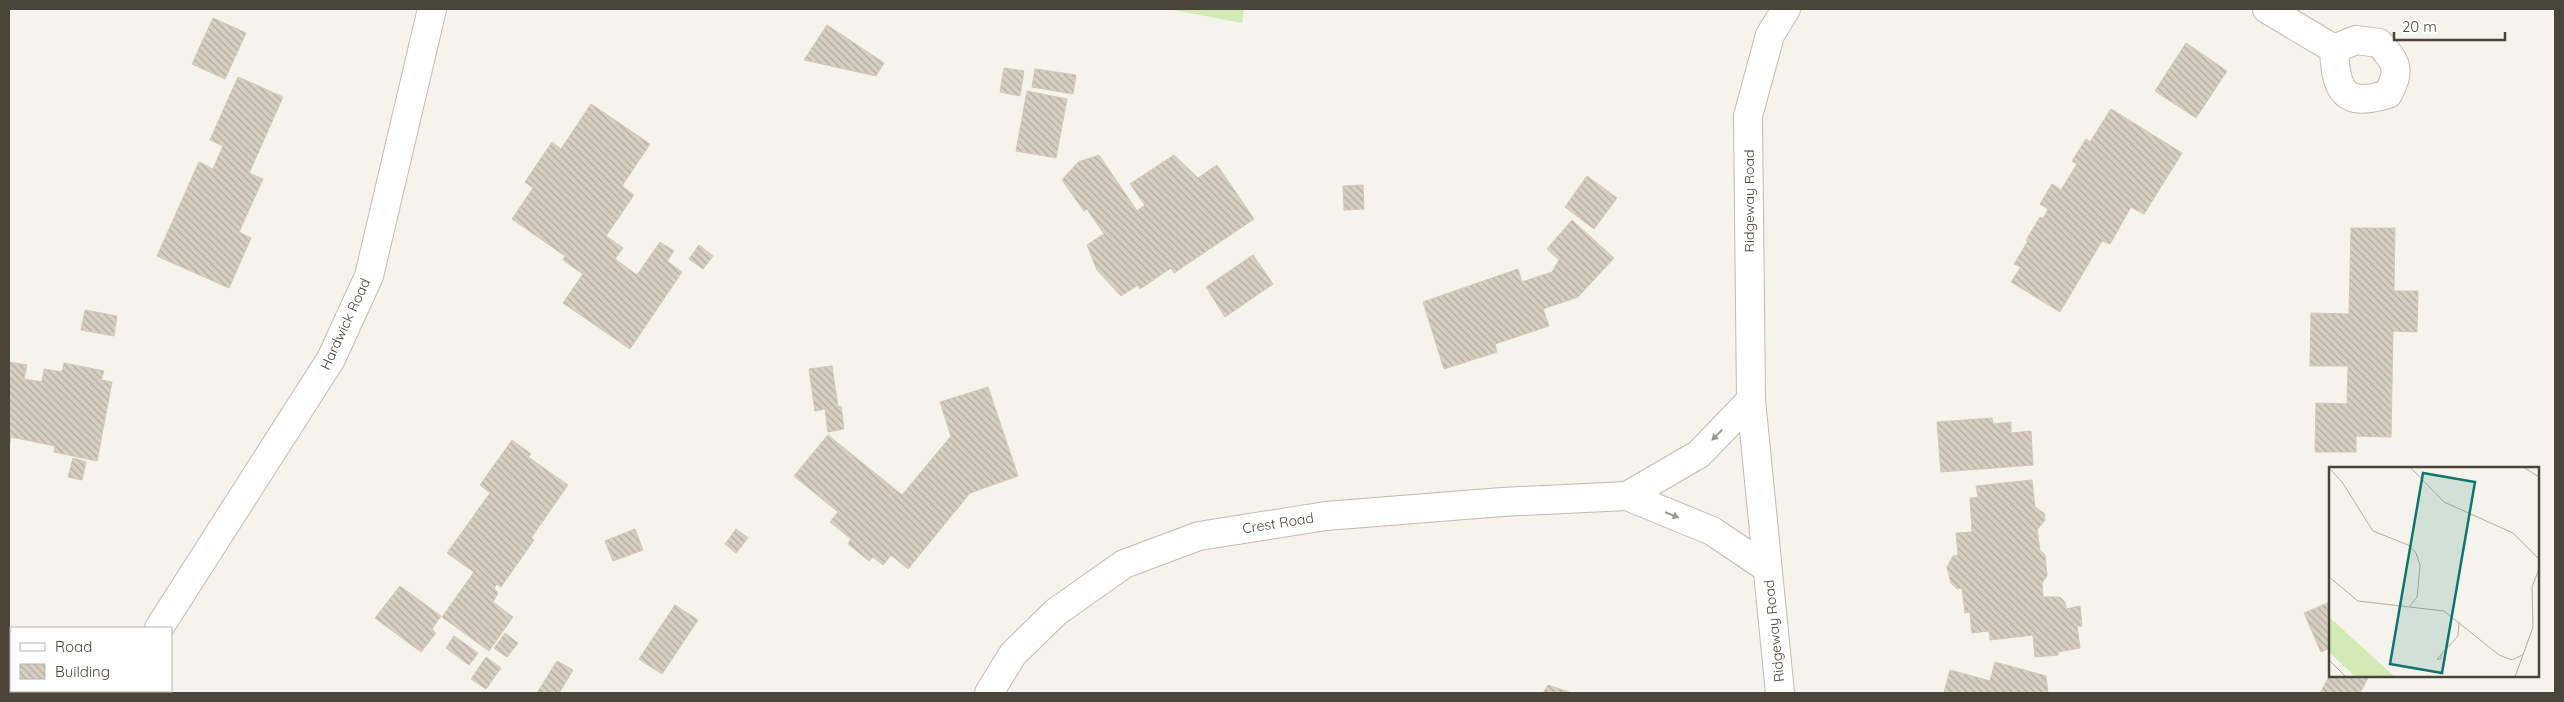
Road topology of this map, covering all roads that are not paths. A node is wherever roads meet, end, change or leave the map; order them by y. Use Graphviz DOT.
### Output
graph roads {
  1 [pos="432,9"];
  2 [pos="1786,9"];
  3 [pos="2267,9"];
  4 [pos="2334,49"];
  5 [pos="1751,400"];
  6 [pos="1627,496"];
  7 [pos="1767,568"];
  8 [pos="160,627"];
  9 [pos="989,693"];
  10 [pos="1780,693"];
  1 -- 8 [label="street, Hardwick Road"];
  2 -- 5 [label="street, Ridgeway Road"];
  3 -- 4 [label="street"];
  5 -- 6 [label="street, one-way"];
  5 -- 7 [label="street, Ridgeway Road"];
  6 -- 7 [label="street, Ridgeway Road, one-way"];
  6 -- 9 [label="street, Crest Road"];
  7 -- 10 [label="street, Ridgeway Road"];
}
